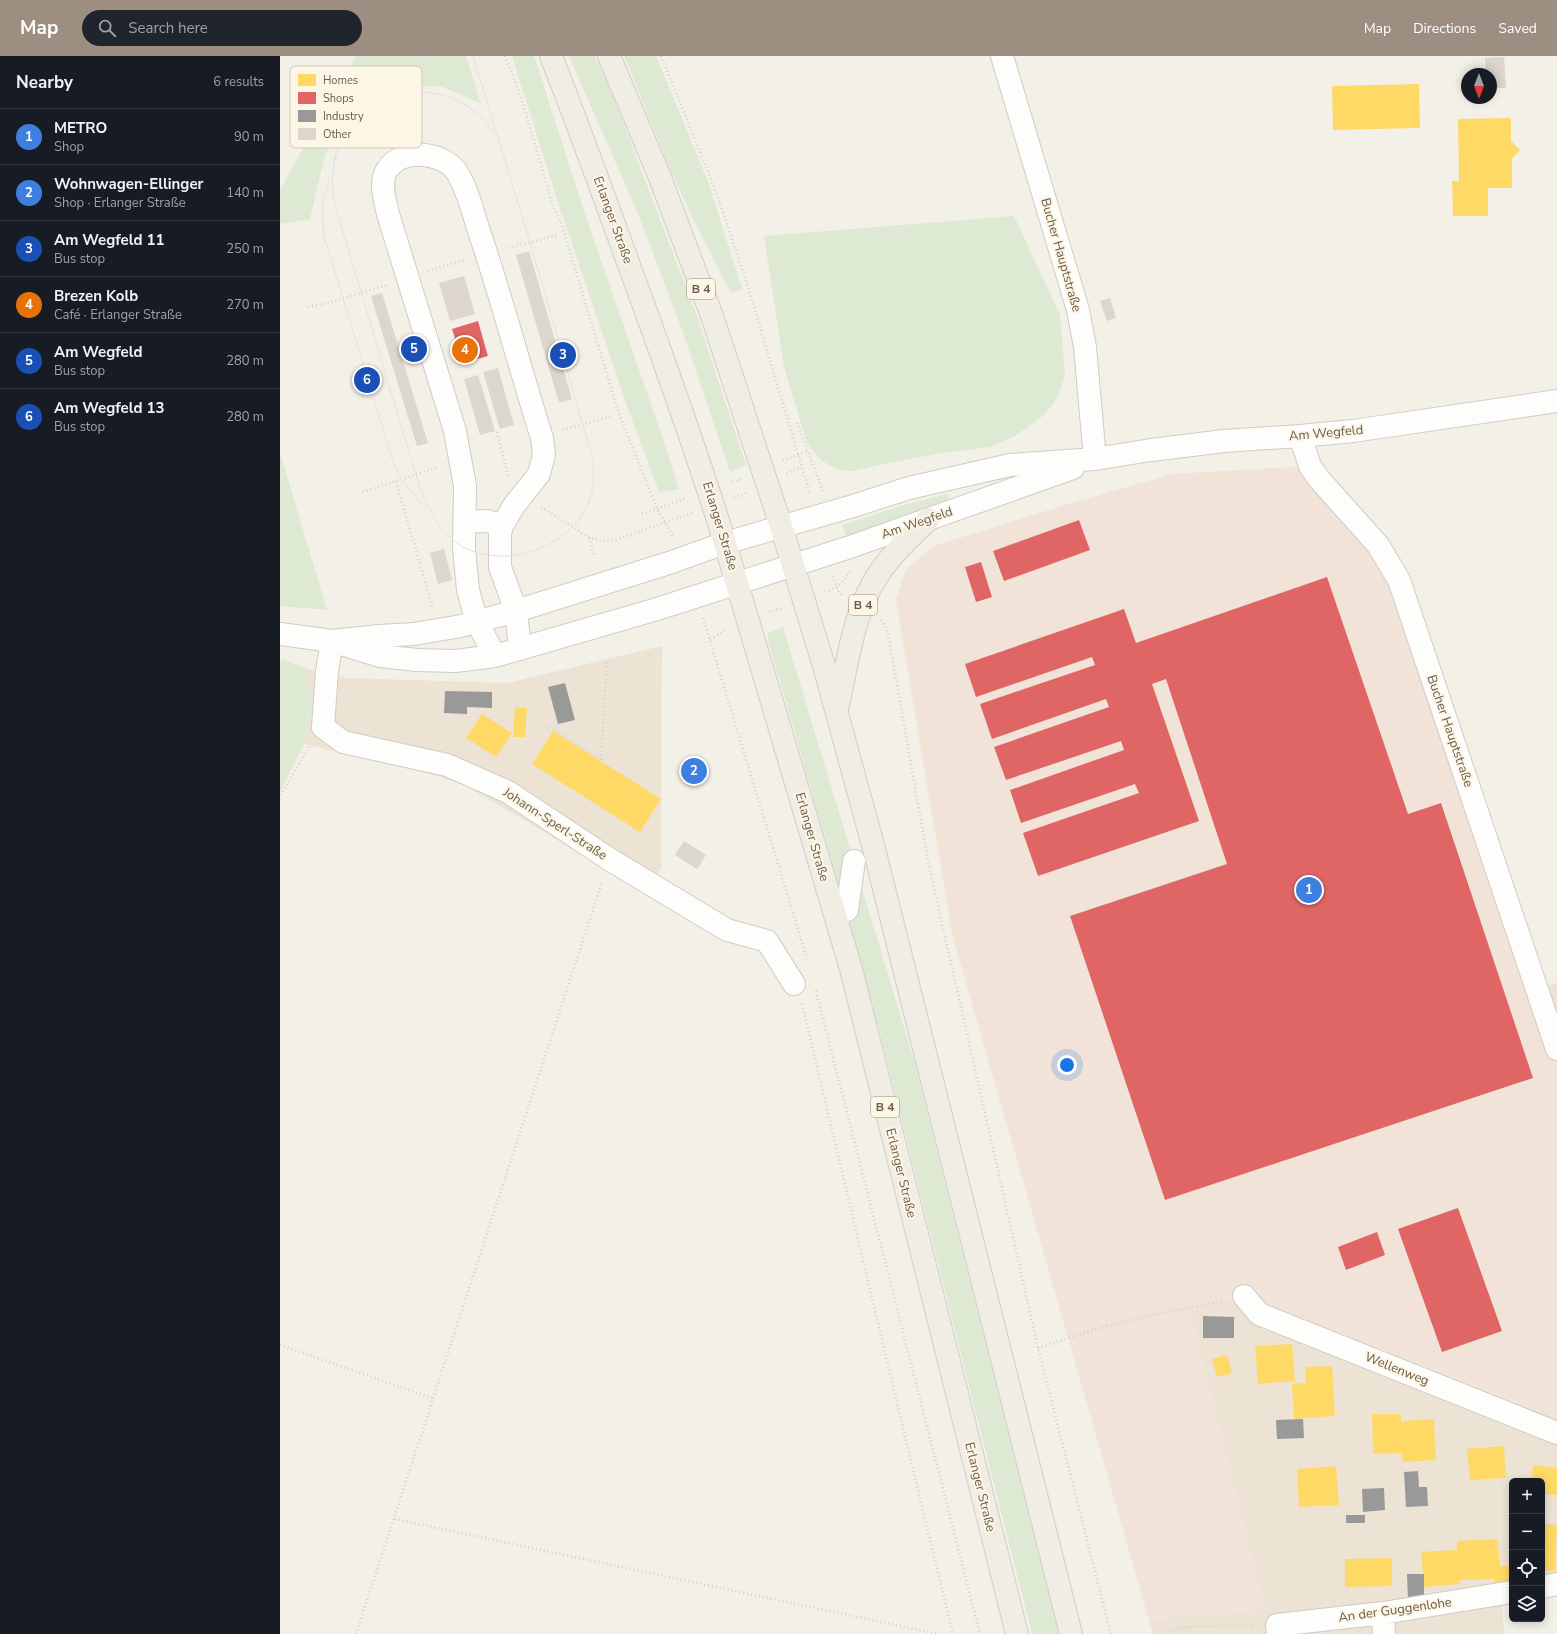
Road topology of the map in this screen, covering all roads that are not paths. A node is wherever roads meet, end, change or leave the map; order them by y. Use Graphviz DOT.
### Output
graph roads {
  1 [pos="551,56"];
  2 [pos="609,56"];
  3 [pos="1002,56"];
  4 [pos="1557,401"];
  5 [pos="1300,436"];
  6 [pos="1095,459"];
  7 [pos="929,519"];
  8 [pos="464,522"];
  9 [pos="502,526"];
  10 [pos="781,526"];
  11 [pos="725,543"];
  12 [pos="793,565"];
  13 [pos="737,583"];
  14 [pos="516,611"];
  15 [pos="477,622"];
  16 [pos="280,634"];
  17 [pos="332,641"];
  18 [pos="520,649"];
  19 [pos="495,656"];
  20 [pos="837,712"];
  21 [pos="854,862"];
  22 [pos="848,910"];
  23 [pos="804,984"];
  24 [pos="1557,1048"];
  25 [pos="1244,1296"];
  26 [pos="1557,1433"];
  27 [pos="1557,1584"];
  28 [pos="1545,1586"];
  29 [pos="1509,1593"];
  30 [pos="1384,1624"];
  31 [pos="1278,1629"];
  32 [pos="1017,1634"];
  33 [pos="1071,1634"];
  1 -- 11 [label="main road, Erlanger Straße / B 4"];
  2 -- 10 [label="main road, B 4"];
  3 -- 6 [label="street, Bucher Hauptstraße"];
  4 -- 5 [label="street, Am Wegfeld"];
  5 -- 6 [label="street, Am Wegfeld"];
  5 -- 24 [label="street, Bucher Hauptstraße"];
  6 -- 7 [label="street, Am Wegfeld"];
  6 -- 10 [label="street, Am Wegfeld"];
  7 -- 12 [label="street, Am Wegfeld"];
  7 -- 20 [label="main road, B 4"];
  8 -- 9 [label="street"];
  8 -- 9 [label="street"];
  8 -- 15 [label="street"];
  9 -- 14 [label="street"];
  10 -- 11 [label="street"];
  10 -- 12 [label="main road, B 4"];
  11 -- 13 [label="main road, Erlanger Straße / B 4"];
  11 -- 14 [label="street"];
  12 -- 13 [label="street, Am Wegfeld"];
  12 -- 20 [label="main road, B 4"];
  13 -- 18 [label="street"];
  13 -- 32 [label="main road, Erlanger Straße / B 4"];
  14 -- 15 [label="street"];
  14 -- 18 [label="street"];
  15 -- 17 [label="street"];
  15 -- 19 [label="street"];
  16 -- 17 [label="street"];
  17 -- 19 [label="street"];
  17 -- 23 [label="street, Johann-Sperl-Straße"];
  18 -- 19 [label="street"];
  20 -- 33 [label="main road, B 4"];
  21 -- 22 [label="street"];
  25 -- 26 [label="street, Wellenweg"];
  27 -- 28 [label="street"];
  29 -- 30 [label="street, An der Guggenlohe"];
  30 -- 31 [label="street, An der Guggenlohe"];
}
